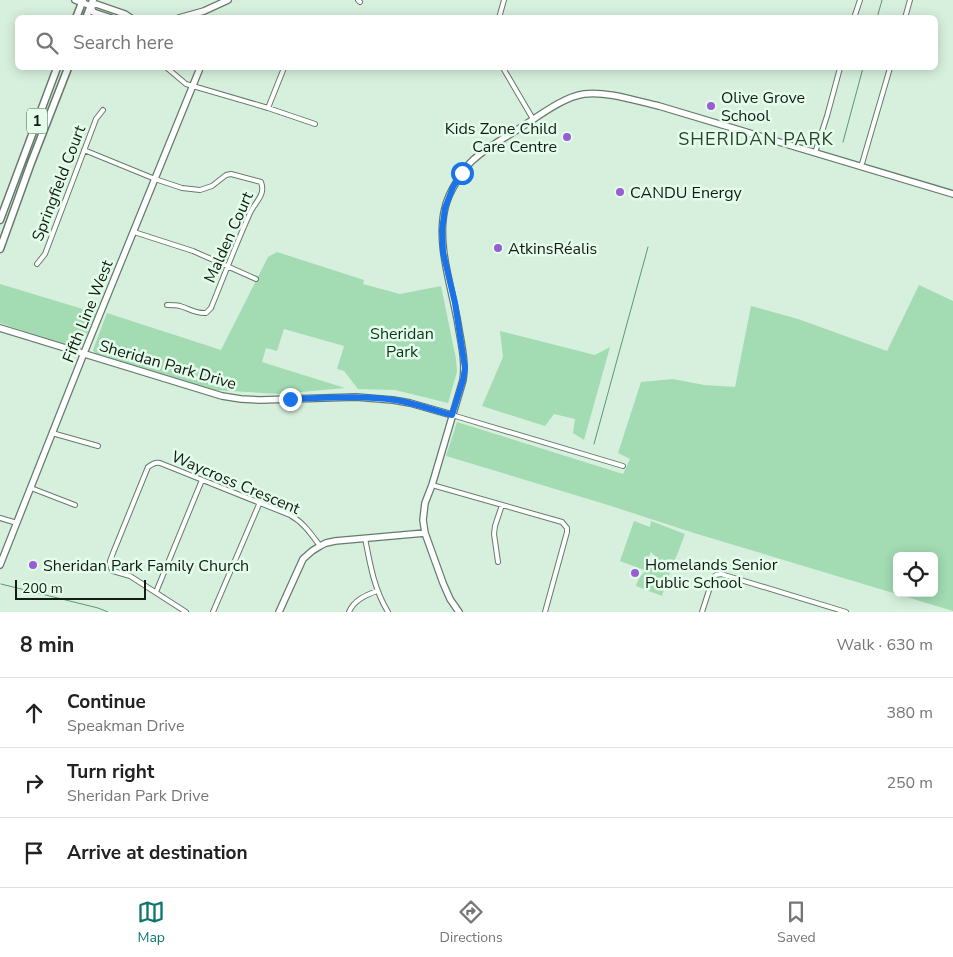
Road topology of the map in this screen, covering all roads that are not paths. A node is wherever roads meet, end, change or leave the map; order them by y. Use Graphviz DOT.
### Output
graph roads {
  1 [pos="228,0"];
  2 [pos="504,0"];
  3 [pos="860,0"];
  4 [pos="910,0"];
  5 [pos="80,1"];
  6 [pos="92,3"];
  7 [pos="204,11"];
  8 [pos="77,15"];
  9 [pos="87,15"];
  10 [pos="98,15"];
  11 [pos="126,15"];
  12 [pos="192,15"];
  13 [pos="205,15"];
  14 [pos="500,15"];
  15 [pos="855,15"];
  16 [pos="906,15"];
  17 [pos="57,70"];
  18 [pos="67,70"];
  19 [pos="169,70"];
  20 [pos="199,70"];
  21 [pos="283,70"];
  22 [pos="504,70"];
  23 [pos="839,70"];
  24 [pos="889,70"];
  25 [pos="193,86"];
  26 [pos="268,108"];
  27 [pos="103,110"];
  28 [pos="534,120"];
  29 [pos="315,124"];
  30 [pos="84,150"];
  31 [pos="815,153"];
  32 [pos="861,167"];
  33 [pos="155,179"];
  34 [pos="953,194"];
  35 [pos="0,220"];
  36 [pos="134,232"];
  37 [pos="0,249"];
  38 [pos="37,264"];
  39 [pos="228,266"];
  40 [pos="256,279"];
  41 [pos="167,305"];
  42 [pos="0,328"];
  43 [pos="84,353"];
  44 [pos="452,415"];
  45 [pos="52,433"];
  46 [pos="98,446"];
  47 [pos="623,466"];
  48 [pos="202,480"];
  49 [pos="432,484"];
  50 [pos="31,488"];
  51 [pos="260,502"];
  52 [pos="502,504"];
  53 [pos="75,505"];
  54 [pos="0,518"];
  55 [pos="17,523"];
  56 [pos="425,533"];
  57 [pos="365,538"];
  58 [pos="320,546"];
  59 [pos="498,562"];
  60 [pos="0,565"];
  61 [pos="377,591"];
  62 [pos="156,592"];
  63 [pos="186,612"];
  64 [pos="212,612"];
  65 [pos="279,612"];
  66 [pos="349,612"];
  67 [pos="388,612"];
  68 [pos="458,612"];
  69 [pos="545,612"];
  70 [pos="702,612"];
  71 [pos="846,612"];
  1 -- 7 [label="street"];
  2 -- 14 [label="street"];
  3 -- 15 [label="street"];
  4 -- 16 [label="street"];
  5 -- 6 [label="street"];
  5 -- 8 [label="main road"];
  6 -- 9 [label="main road"];
  6 -- 10 [label="street"];
  6 -- 11 [label="street"];
  7 -- 12 [label="street"];
  7 -- 13 [label="street"];
  17 -- 35 [label="main road, 1"];
  18 -- 37 [label="main road, 1"];
  19 -- 25 [label="street"];
  20 -- 25 [label="street, Fifth Line West"];
  21 -- 26 [label="street"];
  22 -- 28 [label="street"];
  23 -- 31 [label="street"];
  24 -- 32 [label="street"];
  25 -- 26 [label="street"];
  25 -- 33 [label="street, Fifth Line West"];
  26 -- 29 [label="street"];
  27 -- 30 [label="street, Springfield Court"];
  28 -- 31 [label="street"];
  28 -- 44 [label="street"];
  30 -- 33 [label="street"];
  30 -- 38 [label="street, Springfield Court"];
  31 -- 32 [label="street"];
  32 -- 34 [label="street"];
  33 -- 36 [label="street, Fifth Line West"];
  33 -- 39 [label="street, Malden Court"];
  36 -- 39 [label="street"];
  36 -- 43 [label="street, Fifth Line West"];
  39 -- 40 [label="street"];
  39 -- 41 [label="street, Malden Court"];
  42 -- 43 [label="street, Sheridan Park Drive"];
  43 -- 44 [label="street, Sheridan Park Drive"];
  43 -- 45 [label="street, Fifth Line West"];
  44 -- 47 [label="street, Sheridan Park Drive"];
  44 -- 49 [label="street"];
  45 -- 46 [label="street"];
  45 -- 50 [label="street, Fifth Line West"];
  48 -- 51 [label="street, Waycross Crescent"];
  48 -- 62 [label="street"];
  48 -- 62 [label="street, Waycross Crescent"];
  49 -- 52 [label="street"];
  49 -- 56 [label="street"];
  50 -- 53 [label="street"];
  50 -- 55 [label="street, Fifth Line West"];
  51 -- 58 [label="street, Waycross Crescent"];
  51 -- 64 [label="street"];
  52 -- 59 [label="street"];
  52 -- 69 [label="street"];
  54 -- 55 [label="street"];
  55 -- 60 [label="street, Fifth Line West"];
  56 -- 57 [label="street"];
  56 -- 68 [label="street"];
  57 -- 58 [label="street"];
  57 -- 61 [label="street"];
  58 -- 65 [label="street"];
  61 -- 66 [label="street"];
  61 -- 67 [label="street"];
  62 -- 63 [label="street, Waycross Crescent"];
  70 -- 71 [label="street"];
}
